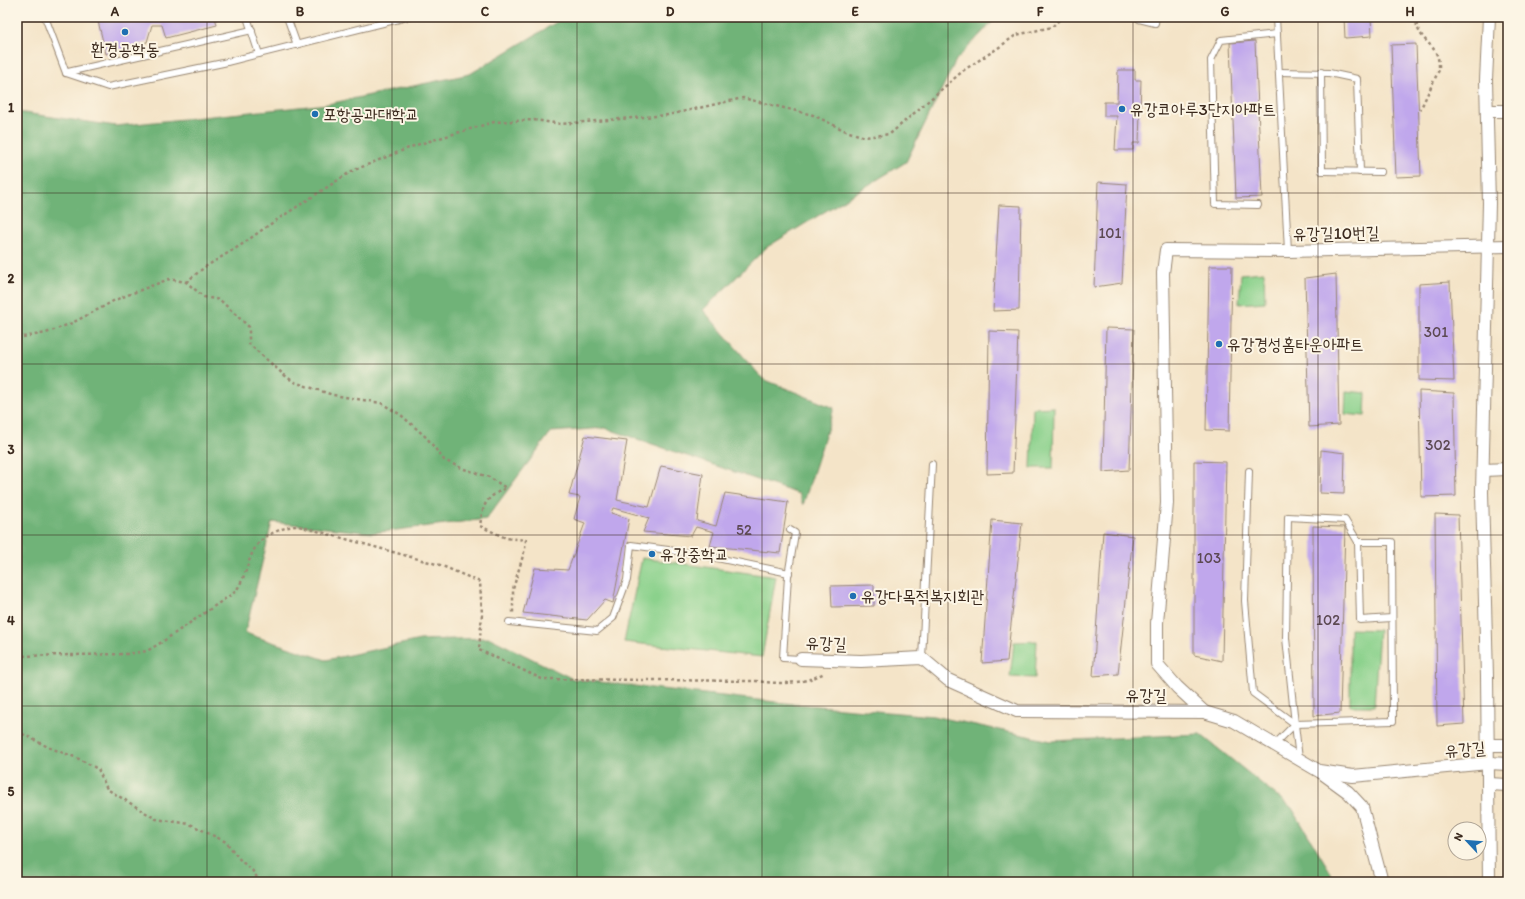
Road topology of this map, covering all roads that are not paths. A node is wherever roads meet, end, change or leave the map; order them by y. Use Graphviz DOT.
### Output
graph roads {
  1 [pos="45,17"];
  2 [pos="247,17"];
  3 [pos="297,17"];
  4 [pos="406,17"];
  5 [pos="1138,17"];
  6 [pos="1156,17"];
  7 [pos="1276,17"];
  8 [pos="287,18"];
  9 [pos="1489,21"];
  10 [pos="252,30"];
  11 [pos="1277,34"];
  12 [pos="297,45"];
  13 [pos="259,54"];
  14 [pos="1279,72"];
  15 [pos="1321,72"];
  16 [pos="66,73"];
  17 [pos="1487,111"];
  18 [pos="1508,111"];
  19 [pos="1360,172"];
  20 [pos="1381,172"];
  21 [pos="1258,205"];
  22 [pos="1488,246"];
  23 [pos="1508,246"];
  24 [pos="1288,251"];
  25 [pos="932,464"];
  26 [pos="1508,469"];
  27 [pos="1483,470"];
  28 [pos="1249,471"];
  29 [pos="790,530"];
  30 [pos="1358,542"];
  31 [pos="789,573"];
  32 [pos="1392,618"];
  33 [pos="511,622"];
  34 [pos="922,658"];
  35 [pos="801,659"];
  36 [pos="1204,712"];
  37 [pos="1295,724"];
  38 [pos="1275,744"];
  39 [pos="1488,745"];
  40 [pos="1508,745"];
  41 [pos="1299,758"];
  42 [pos="1488,763"];
  43 [pos="1508,764"];
  44 [pos="1319,771"];
  45 [pos="1488,784"];
  46 [pos="1508,784"];
  47 [pos="1382,882"];
  48 [pos="1489,882"];
  1 -- 16 [label="lane"];
  2 -- 10 [label="lane"];
  3 -- 8 [label="lane"];
  4 -- 12 [label="lane"];
  5 -- 6 [label="lane"];
  7 -- 11 [label="lane"];
  8 -- 12 [label="lane"];
  9 -- 17 [label="street"];
  10 -- 13 [label="lane"];
  10 -- 16 [label="lane"];
  11 -- 14 [label="lane"];
  11 -- 21 [label="lane"];
  12 -- 13 [label="lane"];
  13 -- 16 [label="lane"];
  14 -- 15 [label="lane"];
  14 -- 24 [label="lane"];
  15 -- 19 [label="lane"];
  15 -- 19 [label="lane"];
  17 -- 18 [label="street"];
  17 -- 22 [label="street"];
  19 -- 20 [label="lane"];
  22 -- 23 [label="street, 유강길10번길"];
  22 -- 24 [label="street, 유강길10번길"];
  22 -- 27 [label="street"];
  24 -- 36 [label="street, 유강길10번길"];
  25 -- 34 [label="lane"];
  26 -- 27 [label="street"];
  27 -- 39 [label="street"];
  28 -- 37 [label="lane"];
  29 -- 31 [label="lane"];
  30 -- 32 [label="lane"];
  30 -- 32 [label="lane"];
  30 -- 37 [label="lane"];
  31 -- 33 [label="lane"];
  31 -- 35 [label="lane, 유강길"];
  32 -- 37 [label="lane"];
  34 -- 35 [label="street, 유강길"];
  34 -- 36 [label="street, 유강길"];
  36 -- 38 [label="street, 유강길"];
  37 -- 38 [label="lane"];
  37 -- 41 [label="lane"];
  38 -- 41 [label="street, 유강길"];
  39 -- 40 [label="street"];
  39 -- 42 [label="street"];
  41 -- 44 [label="street, 유강길"];
  42 -- 43 [label="street, 유강길"];
  42 -- 44 [label="street, 유강길"];
  42 -- 45 [label="street"];
  44 -- 47 [label="street"];
  45 -- 46 [label="street"];
  45 -- 48 [label="street"];
}
